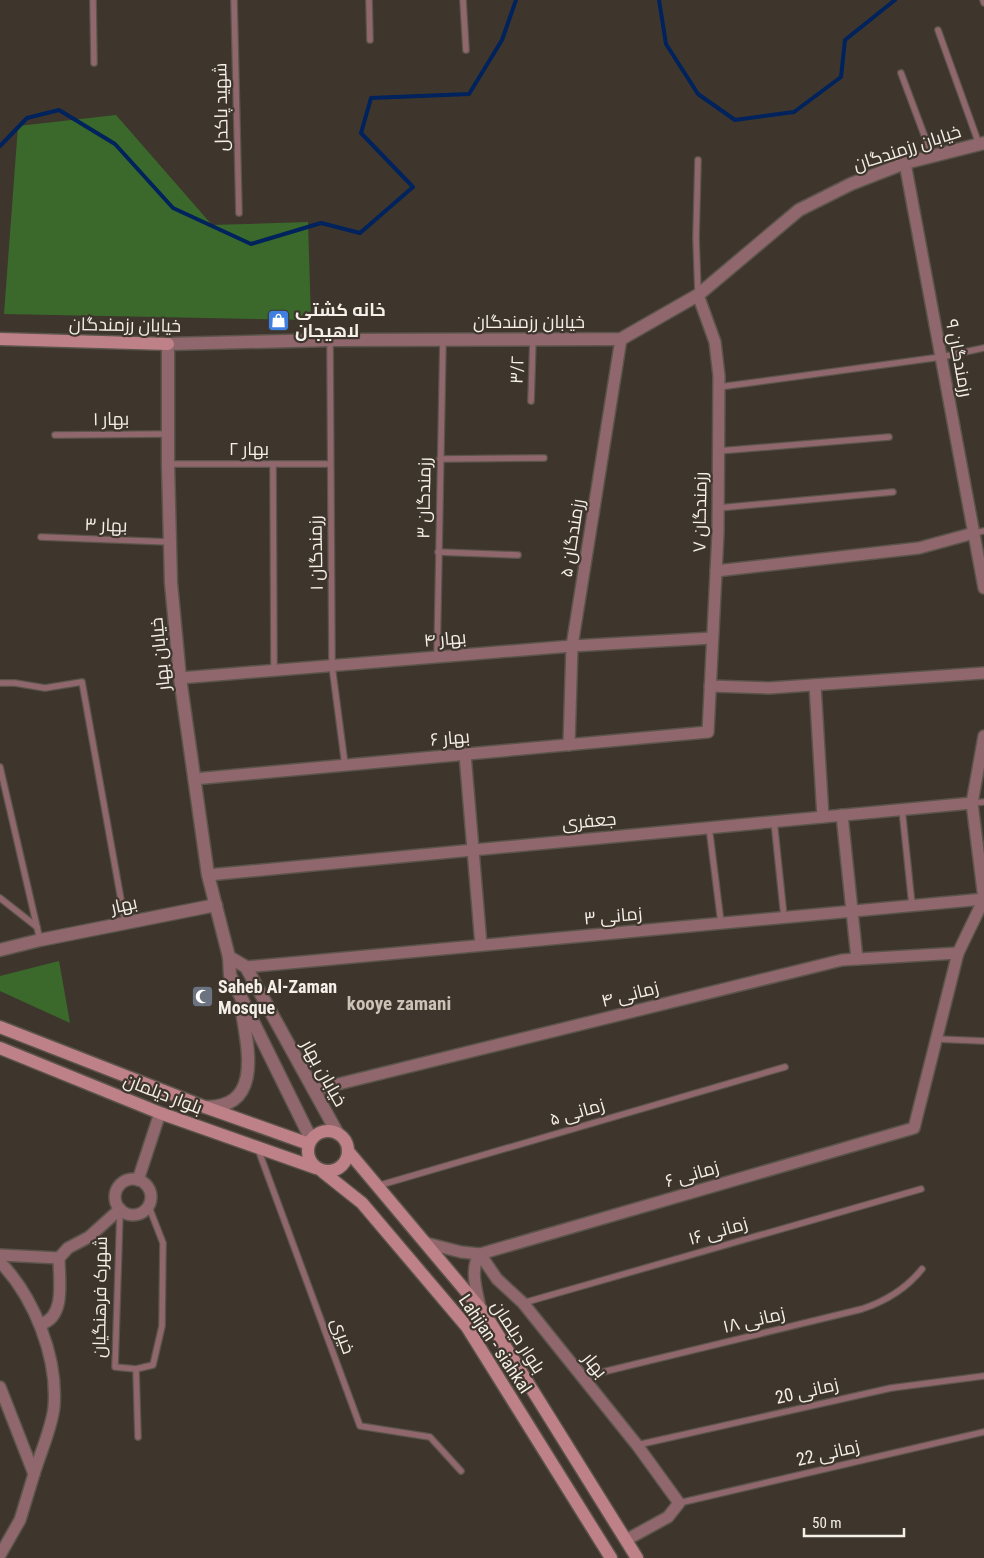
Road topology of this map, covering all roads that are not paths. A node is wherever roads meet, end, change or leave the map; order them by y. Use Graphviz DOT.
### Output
graph roads {
  1 [pos="93,0"];
  2 [pos="234,0"];
  3 [pos="370,0"];
  4 [pos="462,0"];
  5 [pos="938,30"];
  6 [pos="370,40"];
  7 [pos="466,50"];
  8 [pos="94,62"];
  9 [pos="901,73"];
  10 [pos="982,143"];
  11 [pos="932,156"];
  12 [pos="698,160"];
  13 [pos="905,164"];
  14 [pos="238,213"];
  15 [pos="698,295"];
  16 [pos="0,339"];
  17 [pos="443,339"];
  18 [pos="533,339"];
  19 [pos="621,339"];
  20 [pos="330,340"];
  21 [pos="168,344"];
  22 [pos="984,348"];
  23 [pos="941,358"];
  24 [pos="718,387"];
  25 [pos="531,401"];
  26 [pos="168,434"];
  27 [pos="55,435"];
  28 [pos="889,437"];
  29 [pos="718,451"];
  30 [pos="440,458"];
  31 [pos="544,458"];
  32 [pos="168,464"];
  33 [pos="273,464"];
  34 [pos="330,464"];
  35 [pos="893,492"];
  36 [pos="718,508"];
  37 [pos="979,532"];
  38 [pos="41,537"];
  39 [pos="170,542"];
  40 [pos="438,552"];
  41 [pos="518,555"];
  42 [pos="716,571"];
  43 [pos="984,588"];
  44 [pos="712,638"];
  45 [pos="572,646"];
  46 [pos="436,657"];
  47 [pos="332,666"];
  48 [pos="274,670"];
  49 [pos="984,673"];
  50 [pos="180,678"];
  51 [pos="0,683"];
  52 [pos="815,685"];
  53 [pos="710,686"];
  54 [pos="708,732"];
  55 [pos="984,736"];
  56 [pos="569,745"];
  57 [pos="465,754"];
  58 [pos="345,765"];
  59 [pos="0,767"];
  60 [pos="194,779"];
  61 [pos="978,802"];
  62 [pos="902,809"];
  63 [pos="842,815"];
  64 [pos="823,817"];
  65 [pos="774,821"];
  66 [pos="710,827"];
  67 [pos="472,850"];
  68 [pos="208,874"];
  69 [pos="0,898"];
  70 [pos="984,899"];
  71 [pos="216,905"];
  72 [pos="912,906"];
  73 [pos="852,911"];
  74 [pos="784,917"];
  75 [pos="125,922"];
  76 [pos="721,923"];
  77 [pos="36,927"];
  78 [pos="40,940"];
  79 [pos="481,945"];
  80 [pos="0,950"];
  81 [pos="958,953"];
  82 [pos="0,956"];
  83 [pos="229,957"];
  84 [pos="857,960"];
  85 [pos="246,967"];
  86 [pos="240,995"];
  87 [pos="0,1027"];
  88 [pos="936,1039"];
  89 [pos="984,1042"];
  90 [pos="0,1048"];
  91 [pos="785,1067"];
  92 [pos="314,1090"];
  93 [pos="205,1107"];
  94 [pos="160,1113"];
  95 [pos="338,1134"];
  96 [pos="310,1141"];
  97 [pos="257,1147"];
  98 [pos="348,1150"];
  99 [pos="319,1170"];
  100 [pos="138,1180"];
  101 [pos="377,1186"];
  102 [pos="921,1189"];
  103 [pos="149,1207"];
  104 [pos="120,1209"];
  105 [pos="426,1243"];
  106 [pos="480,1254"];
  107 [pos="0,1255"];
  108 [pos="59,1258"];
  109 [pos="0,1262"];
  110 [pos="922,1269"];
  111 [pos="523,1303"];
  112 [pos="480,1308"];
  113 [pos="41,1324"];
  114 [pos="136,1369"];
  115 [pos="984,1376"];
  116 [pos="582,1377"];
  117 [pos="0,1387"];
  118 [pos="984,1432"];
  119 [pos="138,1438"];
  120 [pos="637,1444"];
  121 [pos="461,1471"];
  122 [pos="34,1474"];
  123 [pos="679,1503"];
  124 [pos="626,1540"];
  125 [pos="0,1555"];
  126 [pos="611,1558"];
  127 [pos="637,1558"];
  1 -- 8 [label="lane"];
  2 -- 14 [label="lane, شهید پاکدل"];
  3 -- 6 [label="lane"];
  4 -- 7 [label="lane"];
  5 -- 10 [label="lane"];
  9 -- 11 [label="lane"];
  10 -- 11 [label="street, خیابان رزمندگان"];
  11 -- 13 [label="street, خیابان رزمندگان"];
  12 -- 15 [label="lane"];
  13 -- 15 [label="street, خیابان رزمندگان"];
  13 -- 23 [label="street, رزمندگان ۹"];
  15 -- 19 [label="street, خیابان رزمندگان"];
  15 -- 24 [label="street, رزمندگان ۷"];
  16 -- 21 [label="main road, خیابان رزمندگان"];
  17 -- 18 [label="street, خیابان رزمندگان"];
  17 -- 20 [label="street, خیابان رزمندگان"];
  17 -- 30 [label="lane, رزمندگان ۳"];
  18 -- 19 [label="street, خیابان رزمندگان"];
  18 -- 25 [label="lane, ۳/۲"];
  19 -- 45 [label="street, رزمندگان ۵"];
  20 -- 21 [label="street, خیابان رزمندگان"];
  20 -- 34 [label="lane, رزمندگان ۱"];
  21 -- 26 [label="street, خیابان بهار"];
  22 -- 23 [label="lane"];
  23 -- 24 [label="lane"];
  23 -- 37 [label="street, رزمندگان ۹"];
  24 -- 29 [label="street, رزمندگان ۷"];
  26 -- 27 [label="lane, بهار ۱"];
  26 -- 32 [label="street, خیابان بهار"];
  28 -- 29 [label="lane"];
  29 -- 36 [label="street, رزمندگان ۷"];
  30 -- 31 [label="lane"];
  30 -- 40 [label="lane, رزمندگان ۳"];
  32 -- 33 [label="lane, بهار ۲"];
  32 -- 39 [label="street, خیابان بهار"];
  33 -- 34 [label="lane, بهار ۲"];
  33 -- 48 [label="lane"];
  34 -- 47 [label="lane, رزمندگان ۱"];
  35 -- 36 [label="lane"];
  36 -- 42 [label="street, رزمندگان ۷"];
  37 -- 42 [label="street"];
  37 -- 43 [label="street, رزمندگان ۹"];
  38 -- 39 [label="lane, بهار ۳"];
  39 -- 50 [label="street, خیابان بهار"];
  40 -- 41 [label="lane"];
  40 -- 46 [label="lane, رزمندگان ۳"];
  42 -- 44 [label="street, رزمندگان ۷"];
  44 -- 45 [label="street, بهار ۴"];
  44 -- 53 [label="street, رزمندگان ۷"];
  45 -- 46 [label="street, بهار ۴"];
  45 -- 56 [label="street, رزمندگان ۵"];
  46 -- 47 [label="street, بهار ۴"];
  47 -- 48 [label="street, بهار ۴"];
  47 -- 58 [label="lane, رزمندگان ۱"];
  48 -- 50 [label="street, بهار ۴"];
  49 -- 52 [label="street"];
  50 -- 60 [label="street, خیابان بهار"];
  51 -- 75 [label="lane"];
  52 -- 53 [label="street"];
  52 -- 64 [label="street"];
  53 -- 54 [label="street, رزمندگان ۷"];
  54 -- 56 [label="street, بهار ۶"];
  55 -- 61 [label="street"];
  56 -- 57 [label="street, بهار ۶"];
  57 -- 58 [label="street, بهار ۶"];
  57 -- 67 [label="street"];
  58 -- 60 [label="street, بهار ۶"];
  59 -- 77 [label="lane"];
  60 -- 68 [label="street, خیابان بهار"];
  61 -- 62 [label="street, جعفری"];
  61 -- 70 [label="street"];
  62 -- 63 [label="street, جعفری"];
  62 -- 72 [label="lane"];
  63 -- 64 [label="street, جعفری"];
  63 -- 73 [label="street"];
  64 -- 65 [label="street, جعفری"];
  65 -- 66 [label="street, جعفری"];
  65 -- 74 [label="lane"];
  66 -- 67 [label="street, جعفری"];
  66 -- 76 [label="lane"];
  67 -- 68 [label="street, جعفری"];
  67 -- 79 [label="street"];
  68 -- 71 [label="street, خیابان بهار"];
  69 -- 77 [label="lane"];
  70 -- 72 [label="street, زمانی ۳"];
  70 -- 81 [label="street"];
  71 -- 75 [label="street, بهار"];
  71 -- 83 [label="street, خیابان بهار"];
  72 -- 73 [label="street, زمانی ۳"];
  73 -- 74 [label="street, زمانی ۳"];
  73 -- 84 [label="street"];
  74 -- 76 [label="street, زمانی ۳"];
  75 -- 78 [label="street, بهار"];
  76 -- 79 [label="street, زمانی ۳"];
  77 -- 78 [label="lane"];
  78 -- 80 [label="street, بهار"];
  78 -- 82 [label="street, بهار"];
  79 -- 85 [label="street, زمانی ۳"];
  81 -- 84 [label="street, زمانی ۴"];
  81 -- 88 [label="street"];
  83 -- 85 [label="street"];
  83 -- 86 [label="street, خیابان بهار"];
  84 -- 92 [label="street, زمانی ۴"];
  85 -- 92 [label="street, خیابان بهار"];
  86 -- 93 [label="street"];
  86 -- 96 [label="street, خیابان بهار"];
  87 -- 93 [label="main road, بلوار دیلمان"];
  88 -- 89 [label="lane"];
  88 -- 106 [label="street, زمانی ۶"];
  90 -- 94 [label="main road, بلوار دیلمان"];
  91 -- 101 [label="lane, زمانی ۵"];
  92 -- 95 [label="street, خیابان بهار"];
  93 -- 96 [label="main road, بلوار دیلمان"];
  94 -- 97 [label="main road, بلوار دیلمان"];
  94 -- 100 [label="street"];
  95 -- 96 [label="main road"];
  95 -- 98 [label="main road"];
  96 -- 99 [label="main road"];
  97 -- 99 [label="main road, بلوار دیلمان"];
  97 -- 121 [label="lane, خیری"];
  98 -- 99 [label="main road"];
  98 -- 101 [label="main road, بلوار دیلمان"];
  99 -- 126 [label="main road, Lahijan - siahkal"];
  100 -- 103 [label="street"];
  100 -- 104 [label="street"];
  101 -- 105 [label="main road, بلوار دیلمان"];
  102 -- 111 [label="lane, زمانی ۱۶"];
  103 -- 104 [label="street"];
  103 -- 114 [label="lane"];
  104 -- 108 [label="street"];
  104 -- 114 [label="lane, شهرک فرهنگیان"];
  105 -- 106 [label="street"];
  105 -- 112 [label="main road, بلوار دیلمان"];
  106 -- 111 [label="street, بهار"];
  106 -- 112 [label="street"];
  107 -- 108 [label="street"];
  108 -- 113 [label="street"];
  109 -- 113 [label="street"];
  110 -- 116 [label="lane, زمانی ۱۸"];
  111 -- 116 [label="street, بهار"];
  112 -- 124 [label="main road, بلوار دیلمان"];
  113 -- 122 [label="street"];
  114 -- 119 [label="lane"];
  115 -- 120 [label="lane, زمانی 20"];
  116 -- 120 [label="street, بهار"];
  117 -- 122 [label="street"];
  118 -- 123 [label="lane, زمانی 22"];
  120 -- 123 [label="street, بهار"];
  122 -- 125 [label="street"];
  123 -- 124 [label="street"];
  124 -- 127 [label="main road, بلوار دیلمان"];
}
